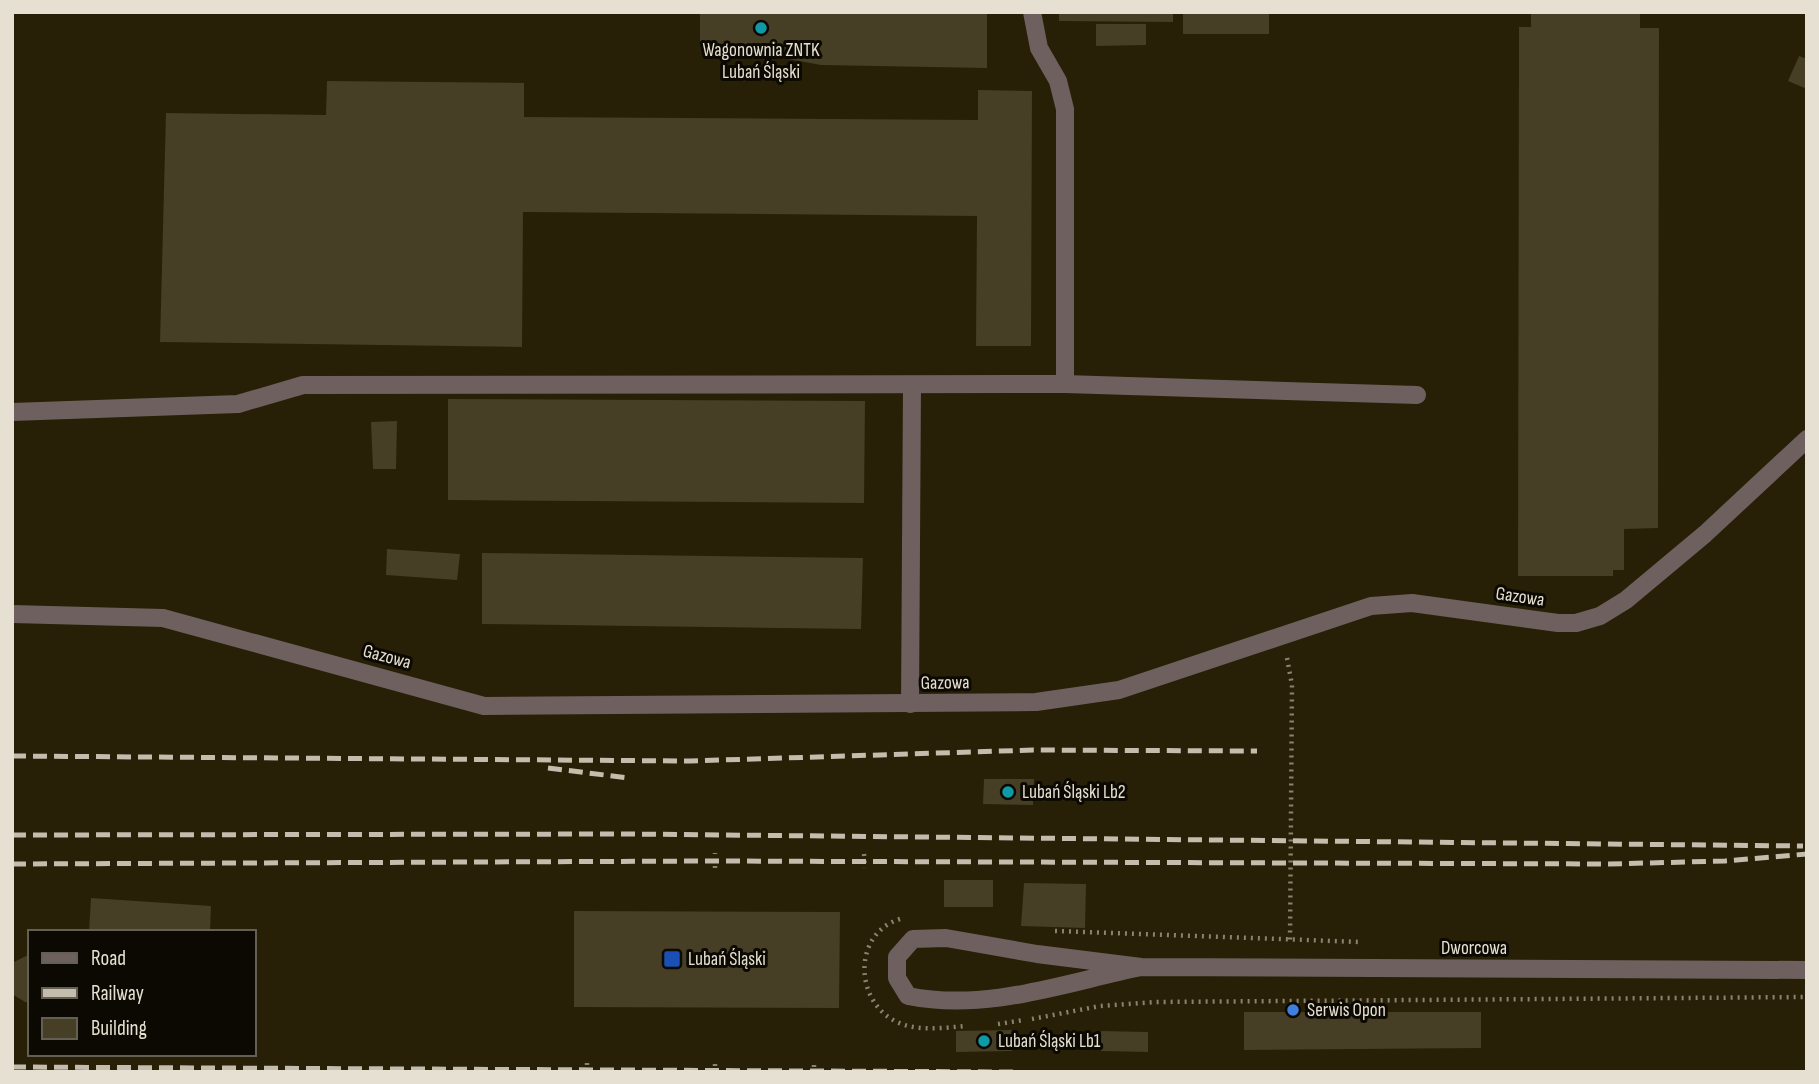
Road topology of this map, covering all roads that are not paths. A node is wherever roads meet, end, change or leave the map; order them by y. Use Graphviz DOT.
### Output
graph roads {
  1 [pos="1032,12"];
  2 [pos="1065,384"];
  3 [pos="912,385"];
  4 [pos="1417,395"];
  5 [pos="12,412"];
  6 [pos="1807,439"];
  7 [pos="12,614"];
  8 [pos="910,704"];
  9 [pos="1141,967"];
  10 [pos="1807,970"];
  1 -- 2 [label="street"];
  2 -- 3 [label="street"];
  2 -- 4 [label="street"];
  3 -- 5 [label="street"];
  3 -- 8 [label="street"];
  6 -- 8 [label="street, Gazowa"];
  7 -- 8 [label="street, Gazowa"];
  9 -- 9 [label="street, Dworcowa"];
  9 -- 10 [label="street, Dworcowa"];
}
